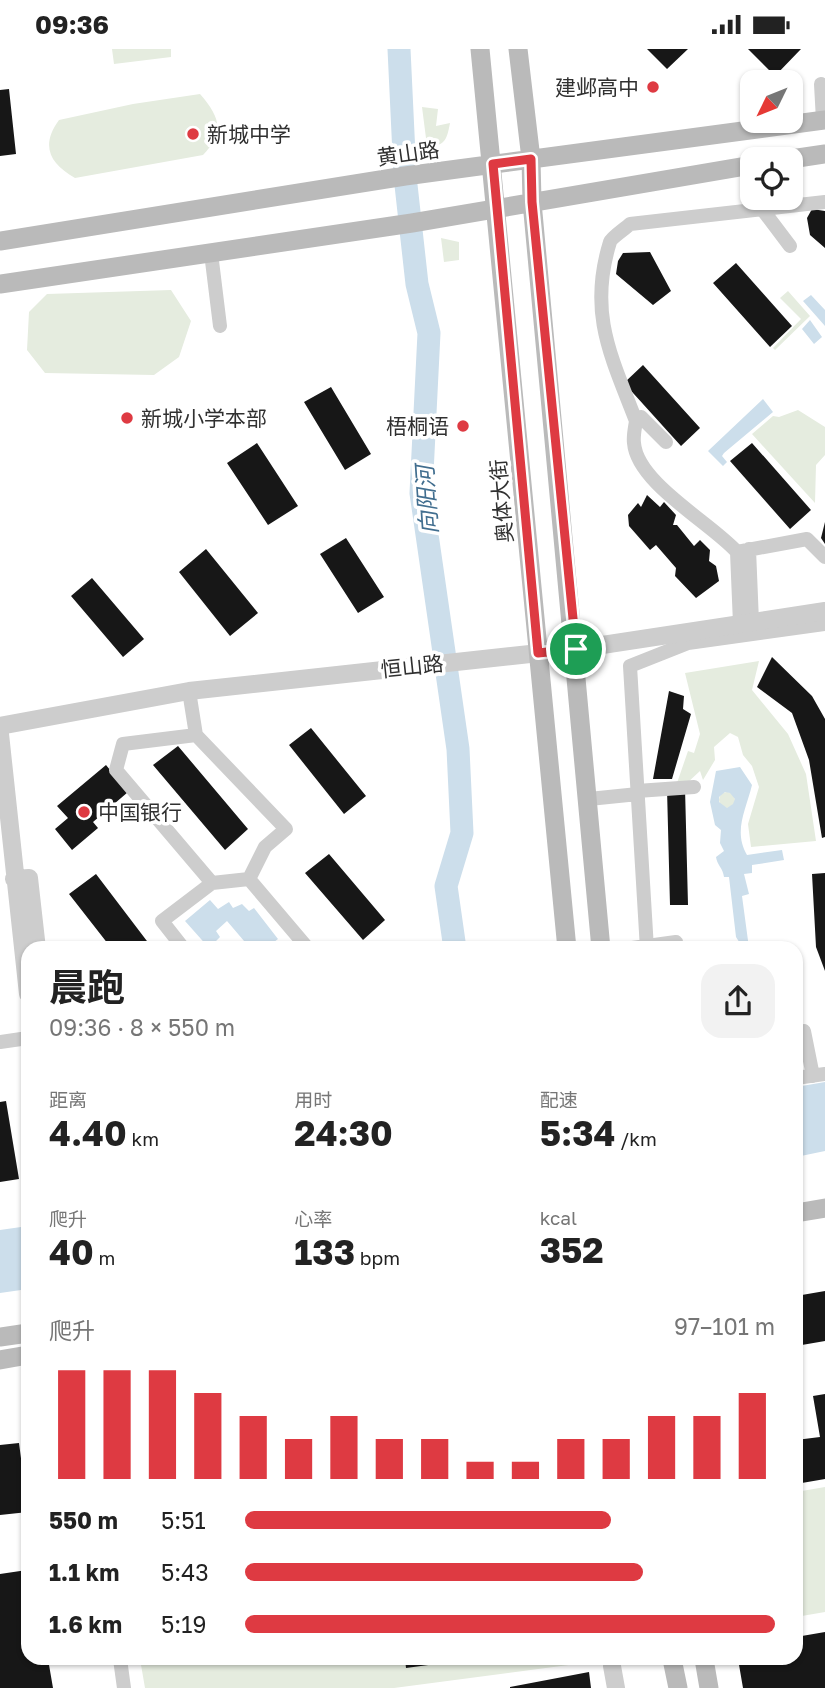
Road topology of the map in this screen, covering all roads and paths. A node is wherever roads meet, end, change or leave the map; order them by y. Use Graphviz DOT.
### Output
graph roads {
  1 [pos="480,49"];
  2 [pos="517,49"];
  3 [pos="821,84"];
  4 [pos="824,120"];
  5 [pos="825,154"];
  6 [pos="803,157"];
  7 [pos="531,159"];
  8 [pos="493,164"];
  9 [pos="740,167"];
  10 [pos="532,202"];
  11 [pos="825,202"];
  12 [pos="803,204"];
  13 [pos="496,209"];
  14 [pos="753,210"];
  15 [pos="763,210"];
  16 [pos="0,241"];
  17 [pos="790,246"];
  18 [pos="211,253"];
  19 [pos="0,284"];
  20 [pos="220,326"];
  21 [pos="636,421"];
  22 [pos="666,442"];
  23 [pos="743,550"];
  24 [pos="825,557"];
  25 [pos="825,611"];
  26 [pos="746,623"];
  27 [pos="825,624"];
  28 [pos="576,649"];
  29 [pos="538,653"];
  30 [pos="190,691"];
  31 [pos="0,726"];
  32 [pos="0,734"];
  33 [pos="196,735"];
  34 [pos="694,787"];
  35 [pos="638,793"];
  36 [pos="589,799"];
  37 [pos="14,879"];
  38 [pos="249,879"];
  39 [pos="212,883"];
  40 [pos="22,941"];
  41 [pos="36,941"];
  42 [pos="178,941"];
  43 [pos="302,941"];
  44 [pos="566,941"];
  45 [pos="600,941"];
  46 [pos="647,941"];
  47 [pos="804,1031"];
  48 [pos="21,1039"];
  49 [pos="0,1042"];
  50 [pos="819,1075"];
  51 [pos="825,1208"];
  52 [pos="803,1212"];
  53 [pos="21,1334"];
  54 [pos="0,1337"];
  55 [pos="21,1356"];
  56 [pos="0,1360"];
  57 [pos="121,1665"];
  58 [pos="673,1665"];
  59 [pos="705,1665"];
  60 [pos="612,1666"];
  61 [pos="124,1688"];
  62 [pos="616,1688"];
  63 [pos="678,1688"];
  64 [pos="709,1688"];
  1 -- 8 [label="main road, 奥体大街"];
  2 -- 7 [label="main road"];
  3 -- 4 [label="street"];
  4 -- 7 [label="main road, 黄山路"];
  5 -- 6 [label="main road"];
  7 -- 8 [label="main road, 黄山路"];
  7 -- 10 [label="main road"];
  8 -- 13 [label="main road, 奥体大街"];
  8 -- 16 [label="main road, 黄山路"];
  9 -- 10 [label="main road"];
  10 -- 13 [label="main road"];
  10 -- 28 [label="main road"];
  11 -- 12 [label="street"];
  13 -- 18 [label="main road"];
  13 -- 29 [label="main road, 奥体大街"];
  14 -- 21 [label="street"];
  15 -- 17 [label="street"];
  18 -- 19 [label="main road"];
  18 -- 20 [label="street"];
  21 -- 22 [label="street"];
  21 -- 23 [label="street"];
  23 -- 24 [label="street"];
  23 -- 26 [label="street"];
  25 -- 26 [label="street, 恒山路"];
  26 -- 28 [label="street, 恒山路"];
  27 -- 35 [label="street"];
  28 -- 29 [label="street, 恒山路"];
  28 -- 36 [label="main road"];
  29 -- 30 [label="street, 恒山路"];
  29 -- 44 [label="main road, 奥体大街"];
  30 -- 31 [label="street, 恒山路"];
  30 -- 33 [label="street"];
  32 -- 37 [label="street"];
  33 -- 38 [label="street"];
  33 -- 39 [label="street"];
  34 -- 35 [label="street"];
  35 -- 36 [label="street"];
  35 -- 46 [label="street"];
  36 -- 45 [label="main road"];
  37 -- 40 [label="street"];
  37 -- 41 [label="street"];
  38 -- 39 [label="street"];
  38 -- 43 [label="street"];
  39 -- 42 [label="street"];
  47 -- 50 [label="street"];
  48 -- 49 [label="street"];
  51 -- 52 [label="main road"];
  53 -- 54 [label="main road"];
  55 -- 56 [label="main road"];
  57 -- 61 [label="street"];
  58 -- 63 [label="main road"];
  59 -- 64 [label="main road"];
  60 -- 62 [label="street"];
}
